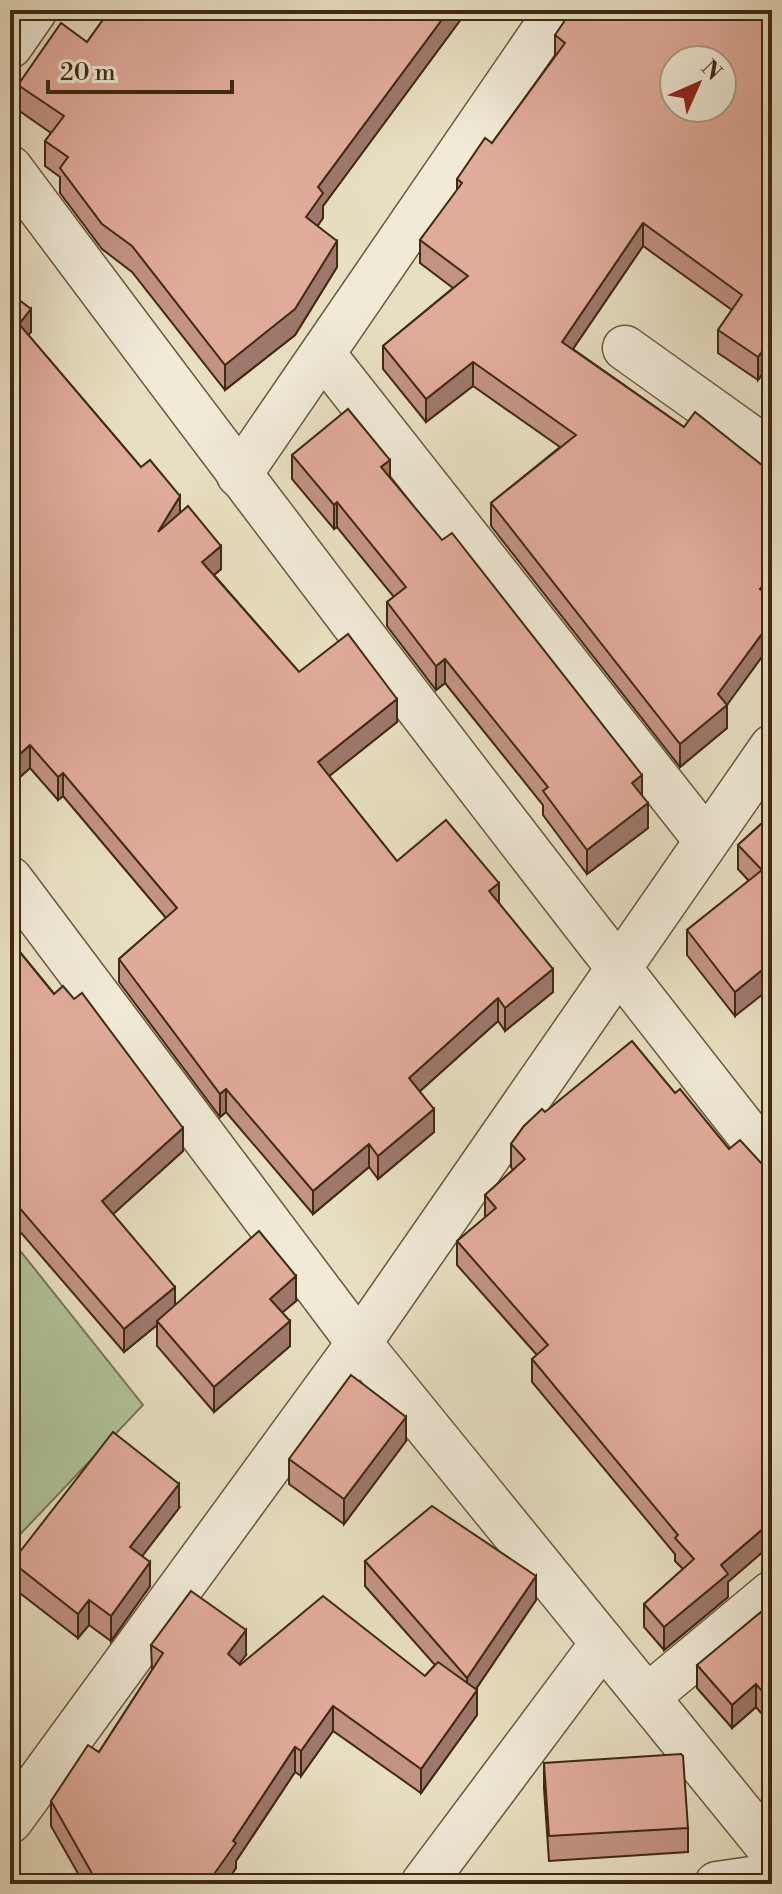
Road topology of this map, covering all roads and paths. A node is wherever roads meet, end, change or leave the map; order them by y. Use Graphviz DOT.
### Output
graph roads {
  1 [pos="35,10"];
  2 [pos="558,10"];
  3 [pos="10,46"];
  4 [pos="10,168"];
  5 [pos="625,348"];
  6 [pos="323,354"];
  7 [pos="772,453"];
  8 [pos="239,475"];
  9 [pos="772,747"];
  10 [pos="706,840"];
  11 [pos="10,879"];
  12 [pos="619,969"];
  13 [pos="772,1164"];
  14 [pos="359,1343"];
  15 [pos="772,1593"];
  16 [pos="603,1643"];
  17 [pos="647,1697"];
  18 [pos="10,1821"];
  19 [pos="772,1851"];
  20 [pos="772,1876"];
  21 [pos="423,1884"];
  22 [pos="717,1884"];
  1 -- 3 [label="street"];
  2 -- 6 [label="street"];
  4 -- 8 [label="street"];
  5 -- 7 [label="street"];
  6 -- 8 [label="street"];
  6 -- 10 [label="street"];
  8 -- 12 [label="street"];
  9 -- 10 [label="street"];
  10 -- 12 [label="street"];
  11 -- 14 [label="street"];
  12 -- 13 [label="street"];
  12 -- 14 [label="street"];
  14 -- 16 [label="street"];
  14 -- 18 [label="street"];
  15 -- 17 [label="street"];
  16 -- 17 [label="street"];
  16 -- 21 [label="street"];
  17 -- 19 [label="street"];
  20 -- 22 [label="street"];
}
